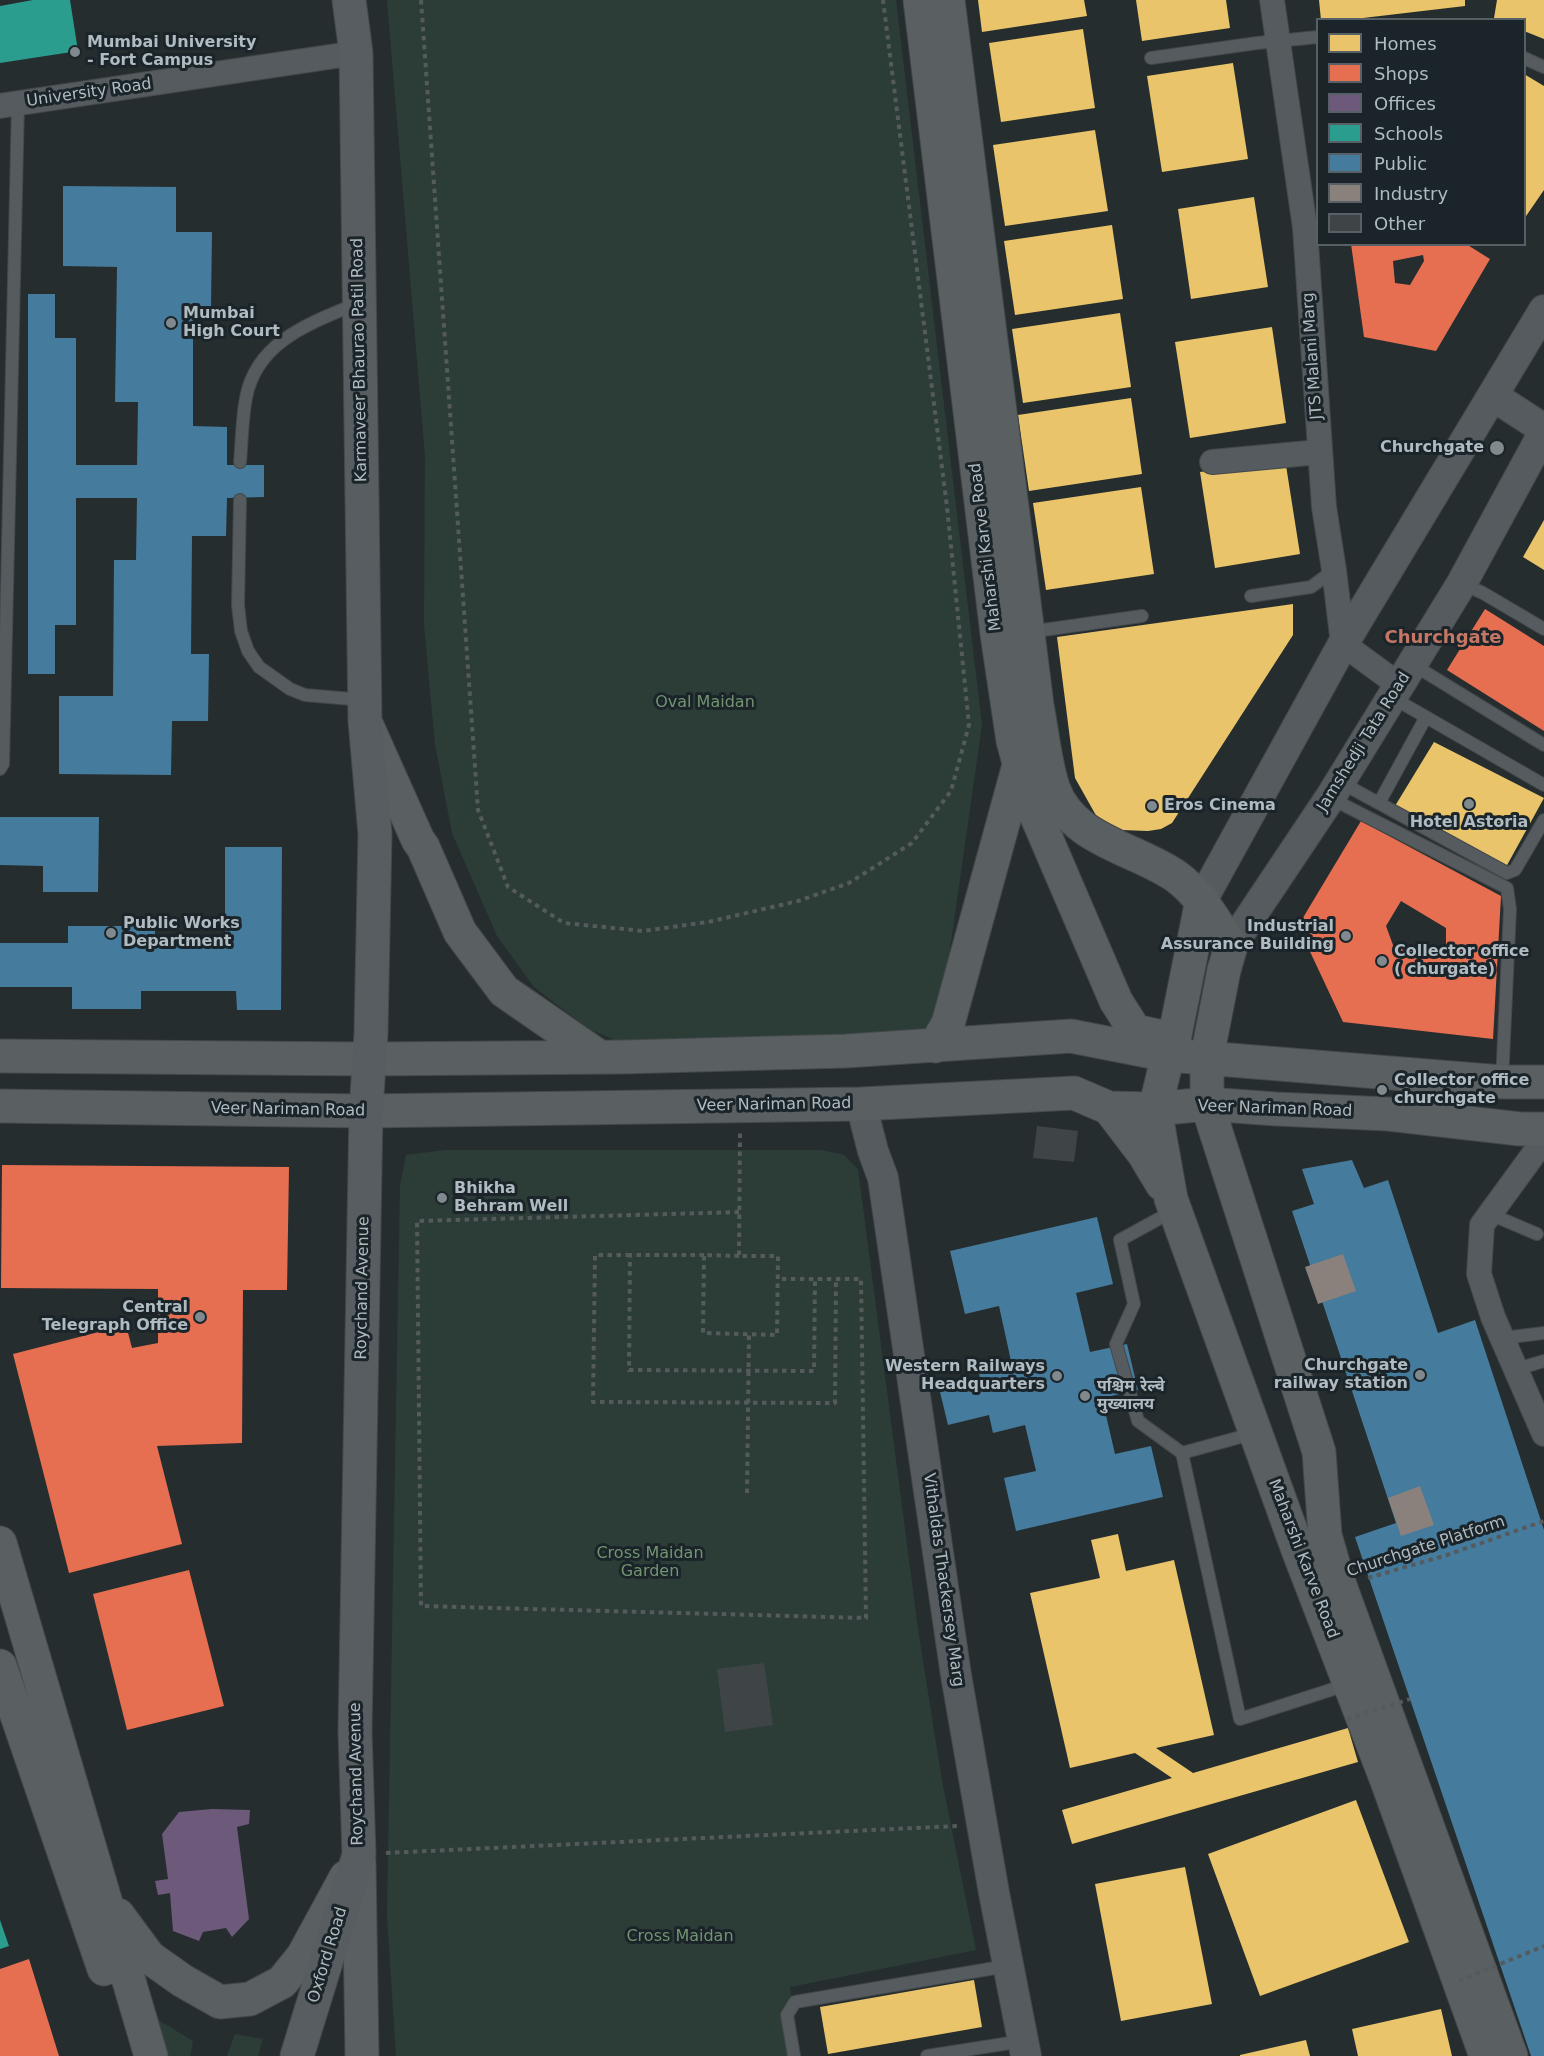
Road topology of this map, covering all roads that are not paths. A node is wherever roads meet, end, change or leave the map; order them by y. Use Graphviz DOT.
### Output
graph roads {
  1 [pos="349,0"];
  2 [pos="920,0"];
  3 [pos="948,0"];
  4 [pos="1272,0"];
  5 [pos="1316,37"];
  6 [pos="1278,41"];
  7 [pos="356,53"];
  8 [pos="1151,58"];
  9 [pos="1526,59"];
  10 [pos="1544,67"];
  11 [pos="9,105"];
  12 [pos="1311,227"];
  13 [pos="360,303"];
  14 [pos="1544,310"];
  15 [pos="1493,396"];
  16 [pos="1544,430"];
  17 [pos="1319,452"];
  18 [pos="240,462"];
  19 [pos="1212,462"];
  20 [pos="240,500"];
  21 [pos="1334,570"];
  22 [pos="1462,584"];
  23 [pos="1251,596"];
  24 [pos="1142,616"];
  25 [pos="1544,629"];
  26 [pos="1028,632"];
  27 [pos="1343,644"];
  28 [pos="1401,682"];
  29 [pos="365,711"];
  30 [pos="1426,717"];
  31 [pos="1544,745"];
  32 [pos="1019,765"];
  33 [pos="0,769"];
  34 [pos="1544,785"];
  35 [pos="1335,790"];
  36 [pos="1379,803"];
  37 [pos="1544,820"];
  38 [pos="1202,900"];
  39 [pos="1231,946"];
  40 [pos="936,1046"];
  41 [pos="1171,1048"];
  42 [pos="0,1056"];
  43 [pos="598,1056"];
  44 [pos="1208,1057"];
  45 [pos="369,1059"];
  46 [pos="1502,1082"];
  47 [pos="1544,1082"];
  48 [pos="861,1104"];
  49 [pos="1206,1104"];
  50 [pos="0,1107"];
  51 [pos="1109,1108"];
  52 [pos="1155,1108"];
  53 [pos="366,1111"];
  54 [pos="1544,1129"];
  55 [pos="1544,1140"];
  56 [pos="1173,1204"];
  57 [pos="1490,1214"];
  58 [pos="1544,1222"];
  59 [pos="1544,1333"];
  60 [pos="1503,1338"];
  61 [pos="1544,1361"];
  62 [pos="1517,1369"];
  63 [pos="1256,1433"];
  64 [pos="1544,1434"];
  65 [pos="1182,1453"];
  66 [pos="0,1543"];
  67 [pos="0,1666"];
  68 [pos="1350,1684"];
  69 [pos="1376,1710"];
  70 [pos="359,1855"];
  71 [pos="105,1897"];
  72 [pos="1009,1966"];
  73 [pos="1470,1977"];
  74 [pos="1024,2049"];
  75 [pos="133,2056"];
  76 [pos="151,2056"];
  77 [pos="297,2056"];
  78 [pos="362,2056"];
  79 [pos="794,2056"];
  80 [pos="927,2056"];
  81 [pos="1486,2056"];
  82 [pos="1511,2056"];
  1 -- 7 [label="main road, Karmaveer Bhaurao Patil Road"];
  2 -- 32 [label="main road, Maharshi Karve Road"];
  3 -- 26 [label="main road, Maharshi Karve Road"];
  4 -- 6 [label="street, JTS Malani Marg"];
  5 -- 6 [label="lane"];
  6 -- 8 [label="lane"];
  6 -- 12 [label="street, JTS Malani Marg"];
  7 -- 11 [label="street, University Road"];
  7 -- 13 [label="main road, Karmaveer Bhaurao Patil Road"];
  9 -- 10 [label="lane"];
  11 -- 33 [label="lane"];
  12 -- 17 [label="street, JTS Malani Marg"];
  13 -- 18 [label="lane"];
  13 -- 29 [label="main road, Karmaveer Bhaurao Patil Road"];
  14 -- 15 [label="street"];
  15 -- 16 [label="street"];
  15 -- 27 [label="street"];
  16 -- 22 [label="street, Jamshedji Tata Road"];
  17 -- 19 [label="street"];
  17 -- 21 [label="street, JTS Malani Marg"];
  20 -- 29 [label="lane"];
  21 -- 23 [label="lane"];
  21 -- 27 [label="street, JTS Malani Marg"];
  22 -- 25 [label="lane"];
  22 -- 28 [label="street, Jamshedji Tata Road"];
  24 -- 26 [label="lane"];
  26 -- 38 [label="main road, Maharshi Karve Road"];
  27 -- 28 [label="street"];
  27 -- 38 [label="street"];
  28 -- 30 [label="lane"];
  28 -- 31 [label="lane"];
  28 -- 35 [label="street, Jamshedji Tata Road"];
  29 -- 43 [label="main road"];
  29 -- 45 [label="main road, Roychand Avenue"];
  30 -- 34 [label="lane"];
  30 -- 36 [label="lane"];
  32 -- 40 [label="main road"];
  32 -- 41 [label="main road, Maharshi Karve Road"];
  35 -- 36 [label="lane"];
  35 -- 39 [label="street, Jamshedji Tata Road"];
  35 -- 46 [label="lane"];
  36 -- 37 [label="lane"];
  38 -- 39 [label="main road, Maharshi Karve Road"];
  38 -- 41 [label="main road"];
  39 -- 44 [label="main road, Jamshedji Tata Road"];
  40 -- 41 [label="main road"];
  40 -- 43 [label="main road"];
  41 -- 44 [label="main road"];
  41 -- 52 [label="main road, Maharshi Karve Road"];
  42 -- 45 [label="main road"];
  43 -- 45 [label="main road"];
  44 -- 46 [label="main road"];
  44 -- 49 [label="main road, Maharshi Karve Road"];
  45 -- 53 [label="main road, Roychand Avenue"];
  46 -- 47 [label="main road"];
  48 -- 51 [label="main road, Veer Nariman Road"];
  48 -- 53 [label="main road, Veer Nariman Road"];
  48 -- 72 [label="street, Vithaldas Thackersey Marg"];
  49 -- 52 [label="main road, Veer Nariman Road"];
  49 -- 54 [label="main road, Veer Nariman Road"];
  49 -- 69 [label="main road, Maharshi Karve Road"];
  50 -- 53 [label="main road, Veer Nariman Road"];
  51 -- 52 [label="main road, Veer Nariman Road"];
  51 -- 56 [label="main road"];
  52 -- 56 [label="main road, Maharshi Karve Road"];
  53 -- 70 [label="main road, Roychand Avenue"];
  55 -- 57 [label="street"];
  56 -- 63 [label="main road, Maharshi Karve Road"];
  56 -- 65 [label="lane"];
  57 -- 58 [label="lane"];
  57 -- 60 [label="street"];
  59 -- 60 [label="lane"];
  60 -- 62 [label="street"];
  61 -- 62 [label="lane"];
  62 -- 64 [label="street"];
  63 -- 65 [label="lane"];
  63 -- 68 [label="main road, Maharshi Karve Road"];
  65 -- 68 [label="lane"];
  66 -- 71 [label="main road"];
  67 -- 75 [label="main road"];
  68 -- 69 [label="main road, Maharshi Karve Road"];
  69 -- 73 [label="main road, Maharshi Karve Road"];
  70 -- 71 [label="main road"];
  70 -- 77 [label="main road, Oxford Road"];
  70 -- 78 [label="main road"];
  71 -- 76 [label="main road"];
  72 -- 74 [label="street, Vithaldas Thackersey Marg"];
  72 -- 79 [label="lane"];
  73 -- 81 [label="main road, Maharshi Karve Road"];
  73 -- 82 [label="main road, Maharshi Karve Road"];
  74 -- 80 [label="lane"];
}
